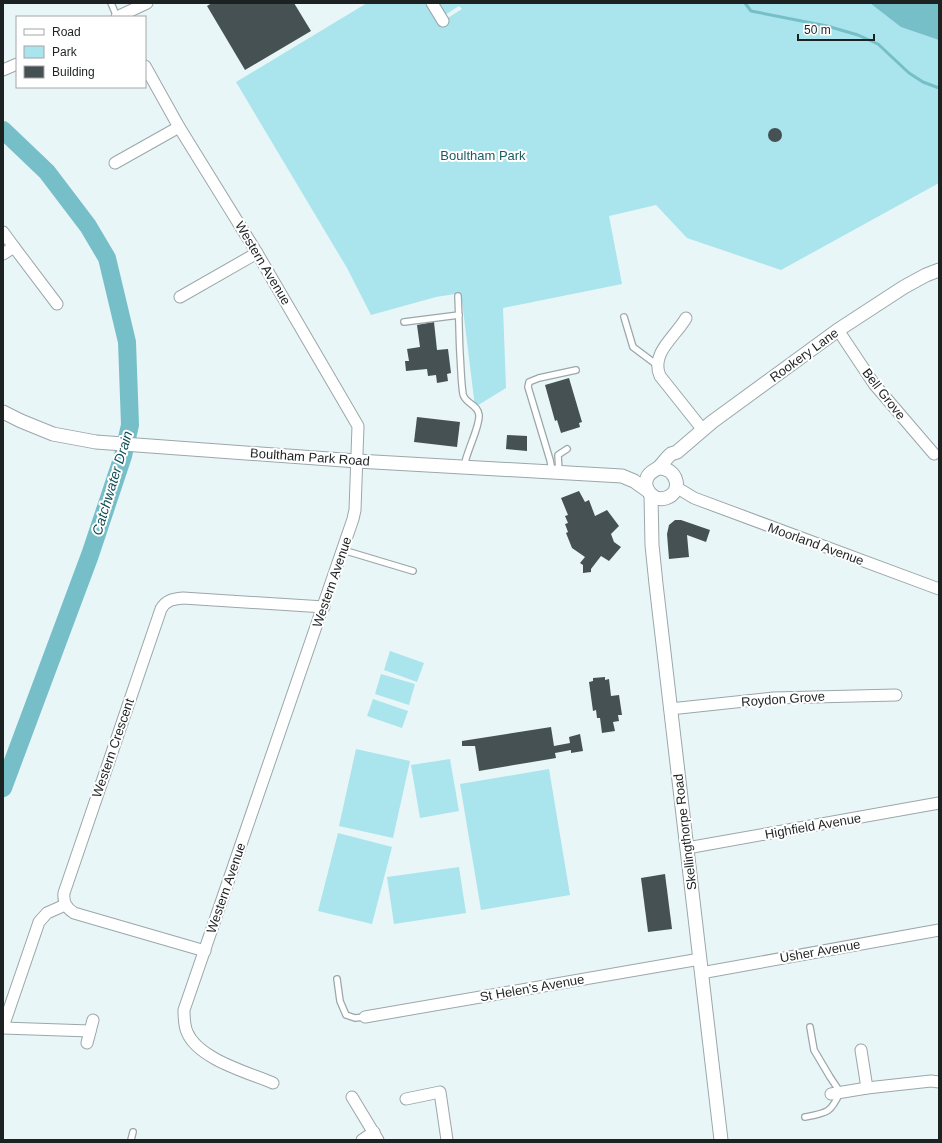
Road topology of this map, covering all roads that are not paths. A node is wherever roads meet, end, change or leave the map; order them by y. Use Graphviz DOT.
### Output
graph roads {
  1 [pos="111,3"];
  2 [pos="147,3"];
  3 [pos="432,3"];
  4 [pos="117,16"];
  5 [pos="119,16"];
  6 [pos="443,21"];
  7 [pos="16,64"];
  8 [pos="146,68"];
  9 [pos="3,70"];
  10 [pos="179,127"];
  11 [pos="115,163"];
  12 [pos="3,232"];
  13 [pos="14,248"];
  14 [pos="257,253"];
  15 [pos="3,254"];
  16 [pos="939,270"];
  17 [pos="458,296"];
  18 [pos="180,297"];
  19 [pos="57,304"];
  20 [pos="458,315"];
  21 [pos="624,317"];
  22 [pos="686,318"];
  23 [pos="404,322"];
  24 [pos="838,330"];
  25 [pos="657,365"];
  26 [pos="576,370"];
  27 [pos="4,416"];
  28 [pos="702,430"];
  29 [pos="567,449"];
  30 [pos="677,452"];
  31 [pos="934,454"];
  32 [pos="357,461"];
  33 [pos="464,468"];
  34 [pos="653,471"];
  35 [pos="555,472"];
  36 [pos="622,476"];
  37 [pos="675,482"];
  38 [pos="657,496"];
  39 [pos="694,498"];
  40 [pos="343,550"];
  41 [pos="412,571"];
  42 [pos="939,589"];
  43 [pos="324,607"];
  44 [pos="896,695"];
  45 [pos="670,709"];
  46 [pos="939,803"];
  47 [pos="687,848"];
  48 [pos="65,905"];
  49 [pos="939,930"];
  50 [pos="204,951"];
  51 [pos="700,959"];
  52 [pos="701,973"];
  53 [pos="337,980"];
  54 [pos="365,1017"];
  55 [pos="93,1020"];
  56 [pos="810,1026"];
  57 [pos="3,1028"];
  58 [pos="90,1032"];
  59 [pos="87,1043"];
  60 [pos="861,1050"];
  61 [pos="939,1082"];
  62 [pos="273,1083"];
  63 [pos="866,1088"];
  64 [pos="836,1093"];
  65 [pos="352,1097"];
  66 [pos="406,1099"];
  67 [pos="805,1117"];
  68 [pos="133,1132"];
  69 [pos="376,1136"];
  70 [pos="131,1140"];
  71 [pos="362,1140"];
  72 [pos="447,1140"];
  73 [pos="720,1140"];
  1 -- 4 [label="lane"];
  2 -- 5 [label="street"];
  3 -- 6 [label="street"];
  7 -- 9 [label="street"];
  8 -- 10 [label="street, Western Avenue"];
  10 -- 11 [label="street"];
  10 -- 14 [label="street, Western Avenue"];
  12 -- 13 [label="street"];
  13 -- 15 [label="street"];
  13 -- 19 [label="street"];
  14 -- 18 [label="street"];
  14 -- 32 [label="street, Western Avenue"];
  16 -- 24 [label="street, Rookery Lane"];
  17 -- 20 [label="lane"];
  20 -- 23 [label="lane"];
  20 -- 33 [label="lane"];
  21 -- 25 [label="lane"];
  22 -- 25 [label="street"];
  24 -- 28 [label="street, Rookery Lane"];
  24 -- 31 [label="street, Bell Grove"];
  25 -- 28 [label="street"];
  26 -- 35 [label="lane"];
  27 -- 32 [label="street, Boultham Park Road"];
  28 -- 30 [label="street, Rookery Lane"];
  29 -- 35 [label="lane"];
  30 -- 34 [label="street, Rookery Lane"];
  30 -- 37 [label="street"];
  32 -- 33 [label="street, Boultham Park Road"];
  32 -- 40 [label="street, Western Avenue"];
  33 -- 35 [label="street, Boultham Park Road"];
  34 -- 36 [label="street"];
  34 -- 37 [label="street"];
  34 -- 38 [label="street"];
  35 -- 36 [label="street, Boultham Park Road"];
  36 -- 38 [label="street"];
  37 -- 38 [label="street"];
  37 -- 39 [label="street, Moorland Avenue"];
  38 -- 39 [label="street, Moorland Avenue"];
  38 -- 45 [label="street, Skellingthorpe Road"];
  39 -- 42 [label="street, Moorland Avenue"];
  40 -- 41 [label="lane"];
  40 -- 43 [label="street, Western Avenue"];
  43 -- 48 [label="street, Western Crescent"];
  43 -- 50 [label="street, Western Avenue"];
  44 -- 45 [label="street, Roydon Grove"];
  45 -- 47 [label="street, Skellingthorpe Road"];
  46 -- 47 [label="street, Highfield Avenue"];
  47 -- 51 [label="street, Skellingthorpe Road"];
  48 -- 50 [label="street"];
  48 -- 57 [label="street"];
  49 -- 52 [label="street, Usher Avenue"];
  50 -- 62 [label="street, Western Avenue"];
  51 -- 52 [label="street, Skellingthorpe Road"];
  51 -- 54 [label="street, St Helen's Avenue"];
  52 -- 73 [label="street, Skellingthorpe Road"];
  53 -- 54 [label="lane"];
  55 -- 58 [label="street"];
  56 -- 64 [label="lane"];
  57 -- 58 [label="street"];
  58 -- 59 [label="street"];
  60 -- 63 [label="street"];
  61 -- 63 [label="street"];
  63 -- 64 [label="street"];
  64 -- 67 [label="lane"];
  65 -- 69 [label="street"];
  66 -- 72 [label="street"];
  68 -- 70 [label="lane"];
  69 -- 71 [label="street"];
}
